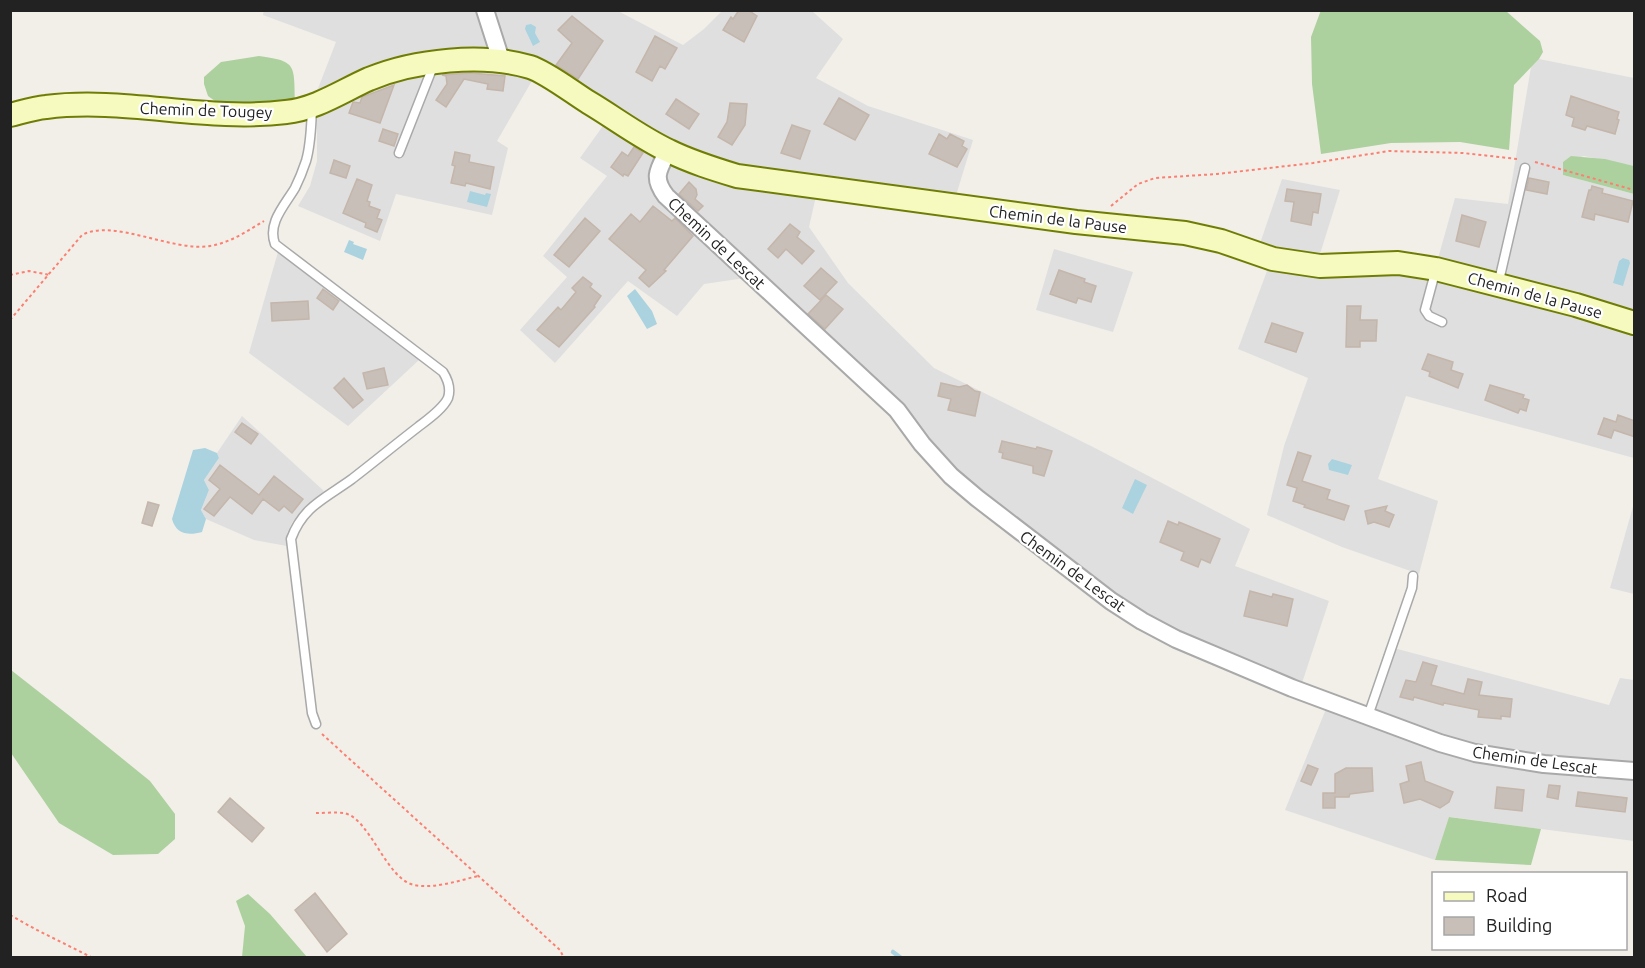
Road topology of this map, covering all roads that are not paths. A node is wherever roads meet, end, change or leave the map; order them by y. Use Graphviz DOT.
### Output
graph roads {
  1 [pos="485,10"];
  2 [pos="501,60"];
  3 [pos="434,63"];
  4 [pos="312,106"];
  5 [pos="10,115"];
  6 [pos="668,151"];
  7 [pos="399,153"];
  8 [pos="1525,168"];
  9 [pos="1436,269"];
  10 [pos="1498,285"];
  11 [pos="1443,322"];
  12 [pos="1635,323"];
  13 [pos="1413,576"];
  14 [pos="1368,716"];
  15 [pos="316,724"];
  16 [pos="1635,771"];
  1 -- 2 [label="street"];
  2 -- 3 [label="street, Chemin de Tougey"];
  2 -- 6 [label="street, Chemin de la Pause"];
  3 -- 4 [label="street, Chemin de Tougey"];
  3 -- 7 [label="lane"];
  4 -- 5 [label="street, Chemin de Tougey"];
  4 -- 15 [label="lane"];
  6 -- 9 [label="street, Chemin de la Pause"];
  6 -- 14 [label="street, Chemin de Lescat"];
  8 -- 10 [label="lane"];
  9 -- 10 [label="street, Chemin de la Pause"];
  9 -- 11 [label="lane"];
  10 -- 12 [label="street, Chemin de la Pause"];
  13 -- 14 [label="lane"];
  14 -- 16 [label="street, Chemin de Lescat"];
}
